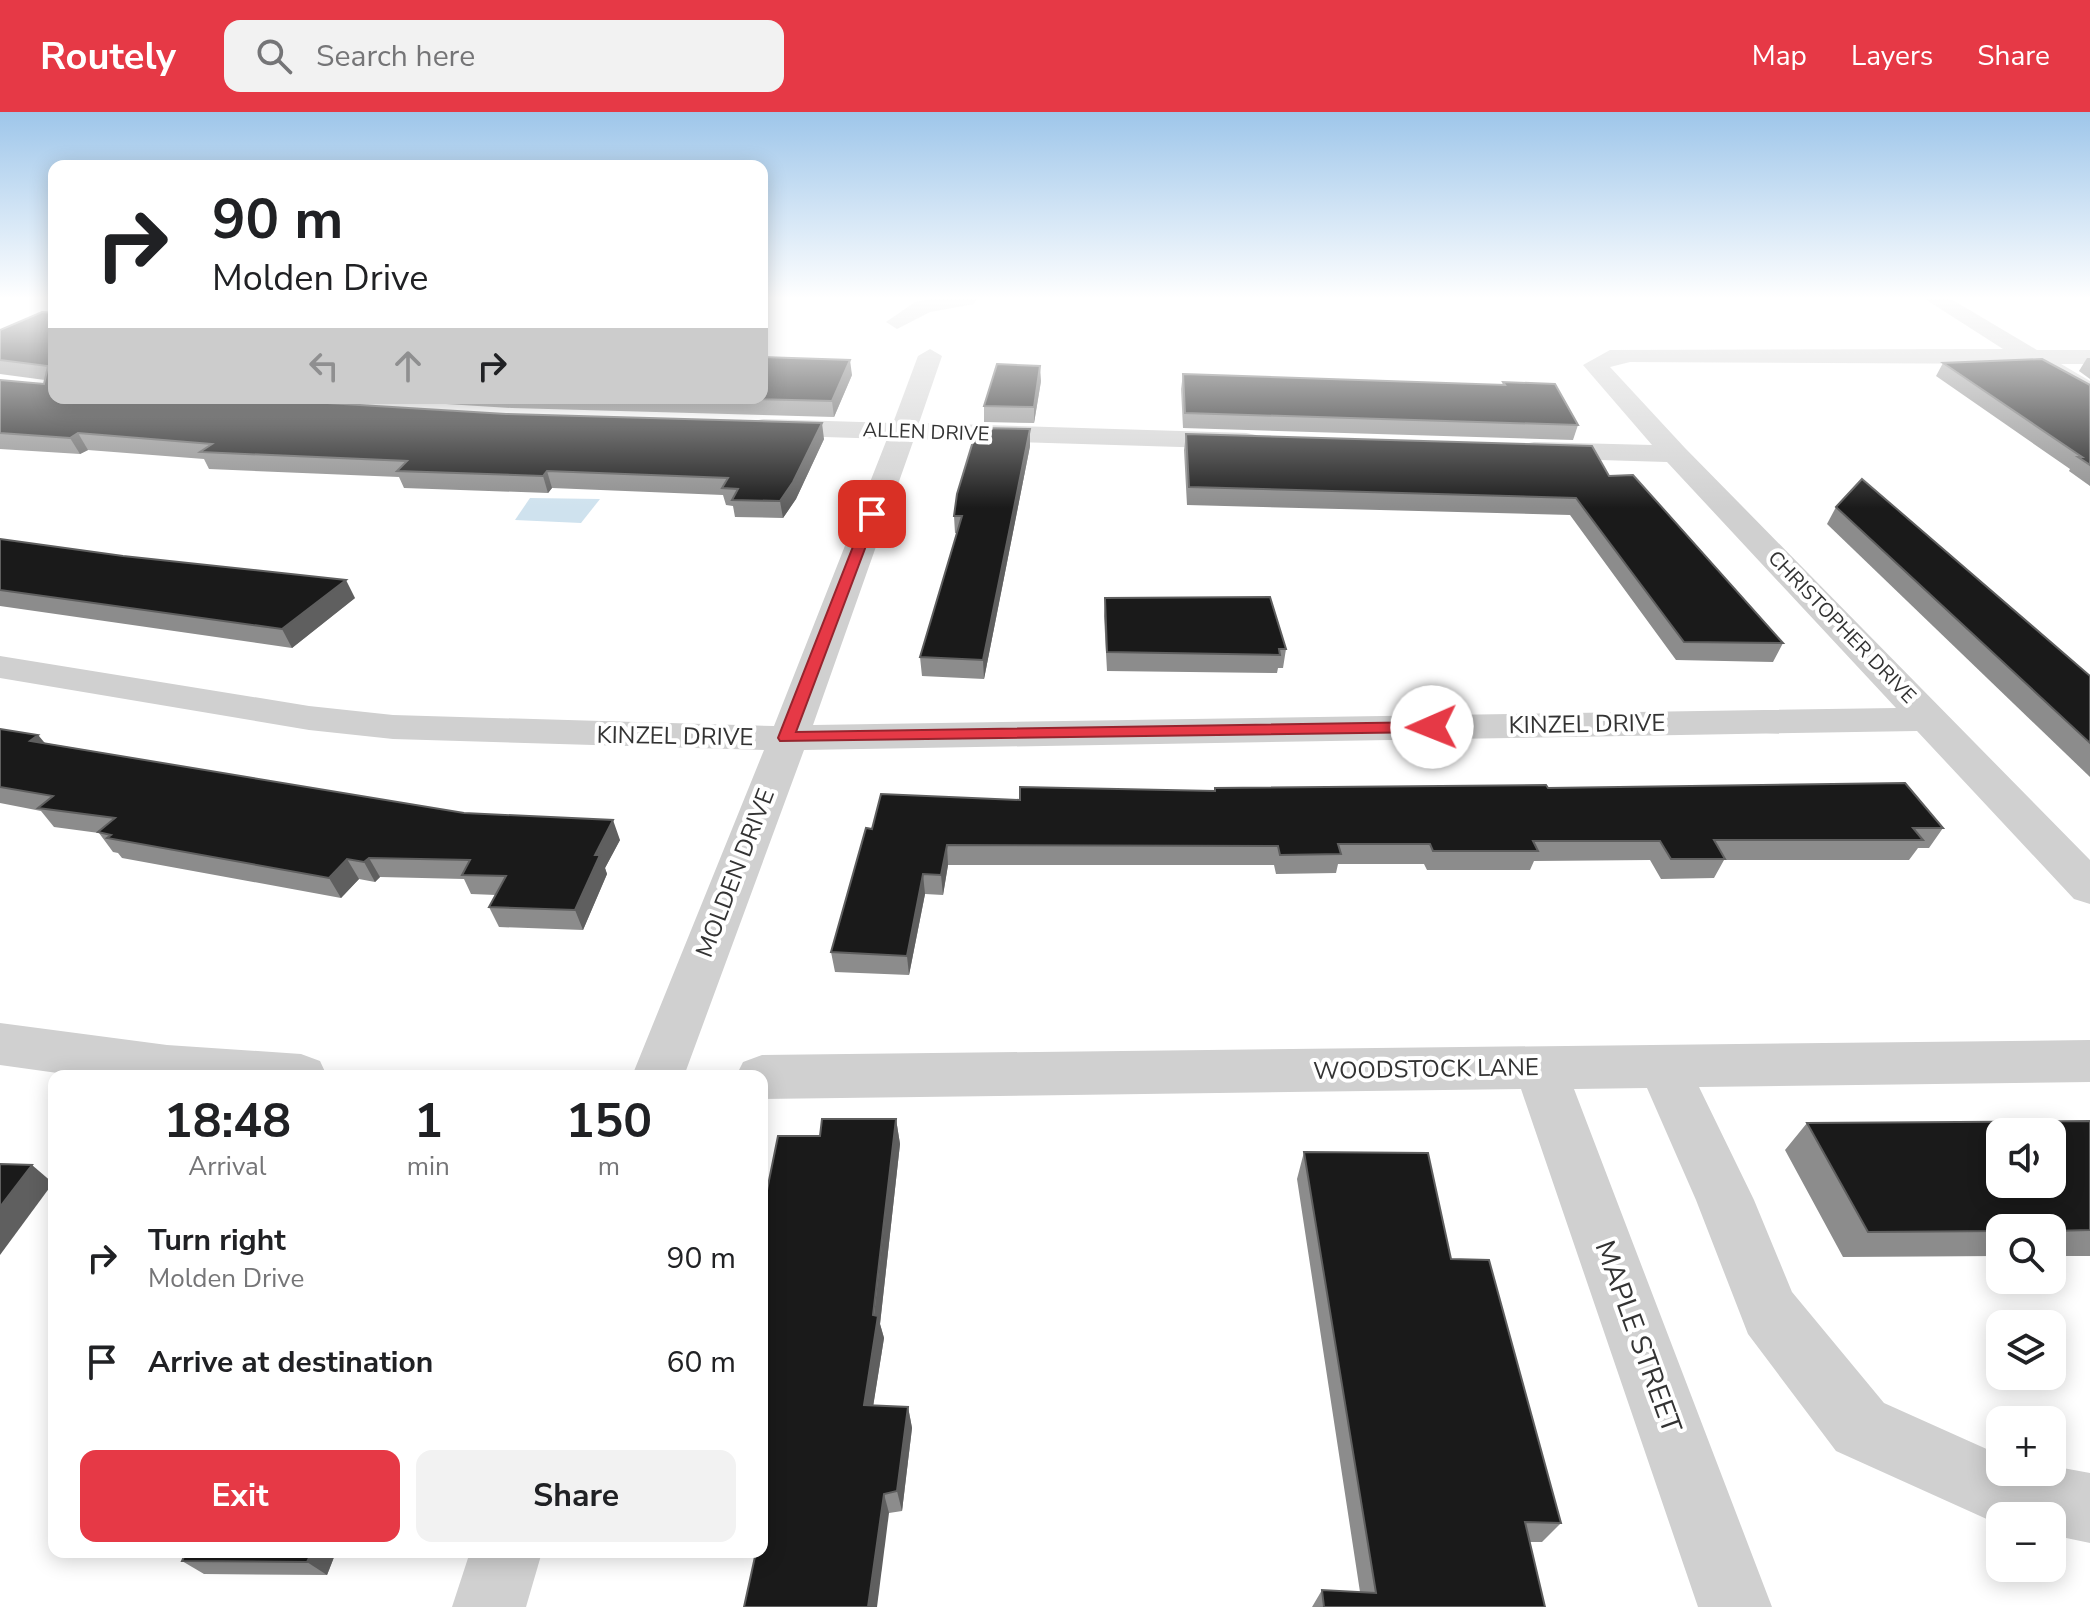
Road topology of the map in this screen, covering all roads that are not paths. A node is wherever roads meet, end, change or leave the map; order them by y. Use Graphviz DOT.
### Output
graph roads {
  1 [pos="925,369"];
  2 [pos="1598,369"];
  3 [pos="2051,369"];
  4 [pos="2090,392"];
  5 [pos="730,426"];
  6 [pos="901,431"];
  7 [pos="1280,442"];
  8 [pos="1502,449"];
  9 [pos="1675,454"];
  10 [pos="0,667"];
  11 [pos="1931,719"];
  12 [pos="786,738"];
  13 [pos="2090,888"];
  14 [pos="0,1044"];
  15 [pos="2090,1061"];
  16 [pos="1663,1066"];
  17 [pos="1540,1068"];
  18 [pos="212,1070"];
  19 [pos="660,1070"];
  20 [pos="768,1077"];
  21 [pos="2090,1508"];
  22 [pos="504,1558"];
  23 [pos="489,1607"];
  24 [pos="1735,1607"];
  1 -- 6 [label="street, MOLDEN DRIVE"];
  2 -- 9 [label="street, CHRISTOPHER DRIVE"];
  3 -- 4 [label="street"];
  5 -- 6 [label="street, ALLEN DRIVE"];
  6 -- 7 [label="street, ALLEN DRIVE"];
  6 -- 12 [label="street, MOLDEN DRIVE"];
  8 -- 9 [label="street"];
  9 -- 11 [label="street, CHRISTOPHER DRIVE"];
  10 -- 12 [label="street, KINZEL DRIVE"];
  11 -- 12 [label="street, KINZEL DRIVE"];
  11 -- 13 [label="street, CHRISTOPHER DRIVE"];
  12 -- 19 [label="street, MOLDEN DRIVE"];
  14 -- 18 [label="street"];
  15 -- 16 [label="street, WOODSTOCK LANE"];
  16 -- 17 [label="street, WOODSTOCK LANE"];
  16 -- 21 [label="street"];
  17 -- 20 [label="street, WOODSTOCK LANE"];
  17 -- 24 [label="street, MAPLE STREET"];
  22 -- 23 [label="street"];
}
